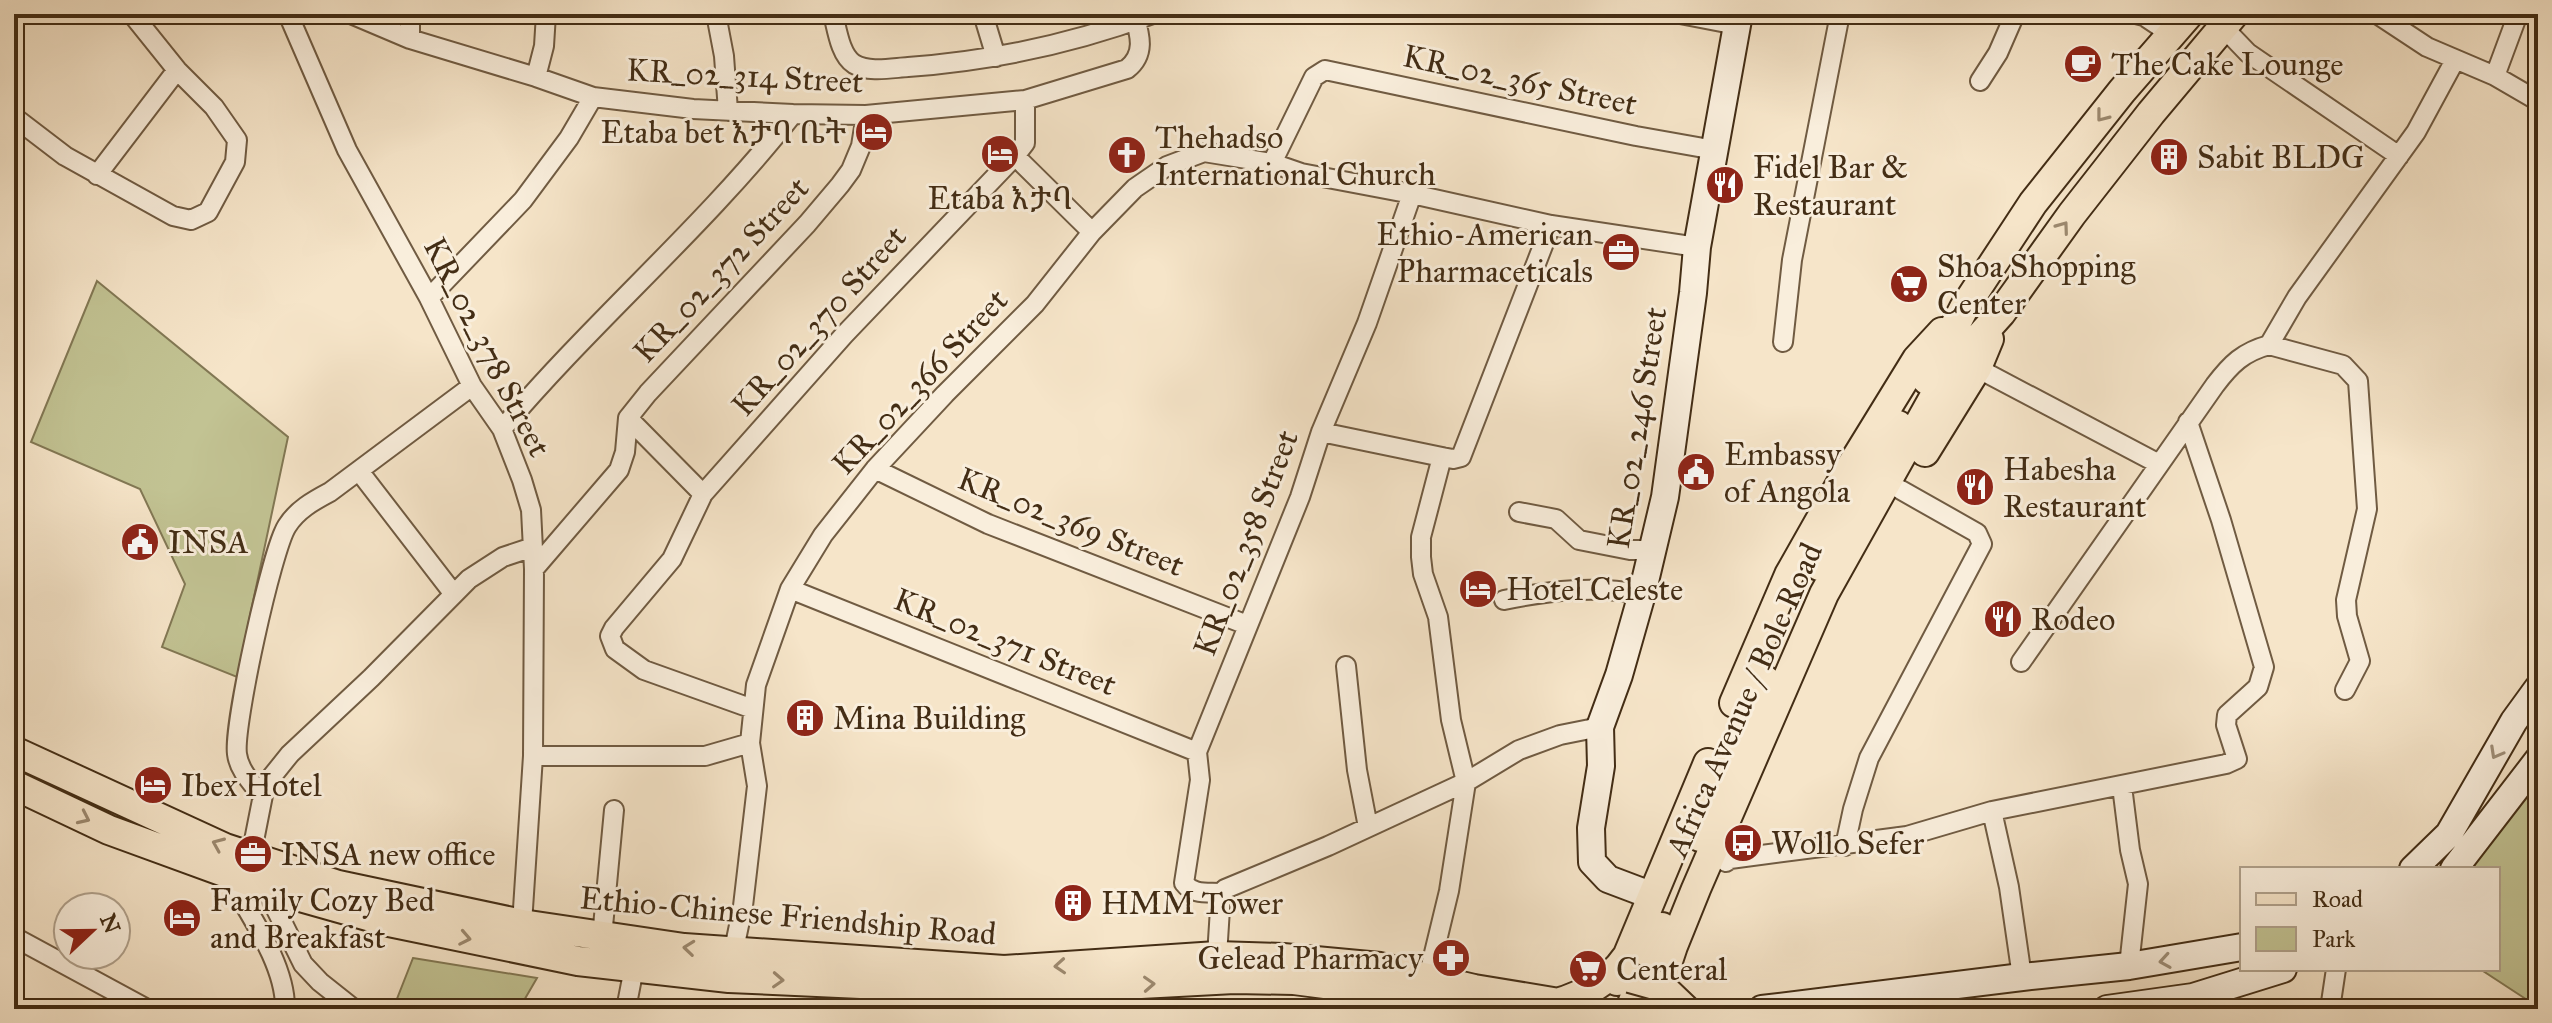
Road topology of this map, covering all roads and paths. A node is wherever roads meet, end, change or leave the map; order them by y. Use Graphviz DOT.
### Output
graph roads {
  1 [pos="132,14"];
  2 [pos="288,14"];
  3 [pos="351,14"];
  4 [pos="410,14"];
  5 [pos="546,14"];
  6 [pos="716,14"];
  7 [pos="833,14"];
  8 [pos="983,14"];
  9 [pos="1680,14"];
  10 [pos="1840,14"];
  11 [pos="2015,14"];
  12 [pos="2136,14"];
  13 [pos="2377,14"];
  14 [pos="2518,14"];
  15 [pos="1141,16"];
  16 [pos="1738,19"];
  17 [pos="2228,21"];
  18 [pos="2180,24"];
  19 [pos="410,39"];
  20 [pos="996,57"];
  21 [pos="2455,60"];
  22 [pos="177,70"];
  23 [pos="2495,76"];
  24 [pos="536,77"];
  25 [pos="1980,81"];
  26 [pos="593,97"];
  27 [pos="1025,100"];
  28 [pos="2538,101"];
  29 [pos="728,111"];
  30 [pos="793,114"];
  31 [pos="866,115"];
  32 [pos="14,117"];
  33 [pos="1715,150"];
  34 [pos="1015,156"];
  35 [pos="2399,156"];
  36 [pos="1272,163"];
  37 [pos="97,175"];
  38 [pos="1412,194"];
  39 [pos="1551,225"];
  40 [pos="1092,232"];
  41 [pos="1697,247"];
  42 [pos="429,298"];
  43 [pos="1964,308"];
  44 [pos="2001,313"];
  45 [pos="1783,342"];
  46 [pos="2269,345"];
  47 [pos="1977,368"];
  48 [pos="472,386"];
  49 [pos="628,418"];
  50 [pos="2188,422"];
  51 [pos="502,429"];
  52 [pos="1321,432"];
  53 [pos="1442,457"];
  54 [pos="2159,464"];
  55 [pos="875,469"];
  56 [pos="359,471"];
  57 [pos="1901,490"];
  58 [pos="703,494"];
  59 [pos="1519,512"];
  60 [pos="533,547"];
  61 [pos="1652,550"];
  62 [pos="534,569"];
  63 [pos="790,589"];
  64 [pos="453,593"];
  65 [pos="1642,594"];
  66 [pos="1504,600"];
  67 [pos="1247,625"];
  68 [pos="2021,662"];
  69 [pos="1346,666"];
  70 [pos="2538,688"];
  71 [pos="2345,690"];
  72 [pos="753,709"];
  73 [pos="1600,727"];
  74 [pos="750,743"];
  75 [pos="14,751"];
  76 [pos="1197,752"];
  77 [pos="533,756"];
  78 [pos="2538,760"];
  79 [pos="1466,782"];
  80 [pos="14,785"];
  81 [pos="2122,786"];
  82 [pos="262,796"];
  83 [pos="614,810"];
  84 [pos="1992,811"];
  85 [pos="1368,827"];
  86 [pos="1845,846"];
  87 [pos="251,856"];
  88 [pos="1726,862"];
  89 [pos="2415,867"];
  90 [pos="2456,867"];
  91 [pos="226,873"];
  92 [pos="265,887"];
  93 [pos="1221,893"];
  94 [pos="1653,896"];
  95 [pos="522,924"];
  96 [pos="14,937"];
  97 [pos="602,937"];
  98 [pos="2240,947"];
  99 [pos="1217,956"];
  100 [pos="731,965"];
  101 [pos="2129,966"];
  102 [pos="634,968"];
  103 [pos="1625,971"];
  104 [pos="2277,971"];
  105 [pos="2336,971"];
  106 [pos="2022,977"];
  107 [pos="1425,996"];
  108 [pos="930,998"];
  109 [pos="1667,999"];
  110 [pos="1574,1006"];
  111 [pos="147,1009"];
  112 [pos="285,1009"];
  113 [pos="354,1009"];
  114 [pos="626,1009"];
  115 [pos="1453,1009"];
  116 [pos="1630,1009"];
  117 [pos="1762,1009"];
  118 [pos="2107,1009"];
  119 [pos="2330,1009"];
  1 -- 22 [label="street"];
  2 -- 42 [label="street, KR_02_378 Street"];
  3 -- 19 [label="street, KR_02_314 Street"];
  4 -- 19 [label="street"];
  5 -- 24 [label="street"];
  6 -- 29 [label="street"];
  7 -- 20 [label="street, KR_02_314 Street"];
  8 -- 20 [label="street"];
  9 -- 16 [label="street"];
  10 -- 45 [label="street"];
  11 -- 25 [label="street"];
  12 -- 18 [label="street"];
  13 -- 21 [label="street"];
  14 -- 23 [label="street"];
  15 -- 20 [label="street, KR_02_314 Street"];
  15 -- 27 [label="street, KR_02_314 Street"];
  16 -- 33 [label="main road, KR_02_246 Street"];
  17 -- 35 [label="street"];
  44 -- 17 [label="main road, Africa Avenue / Bole Road, one-way"];
  18 -- 43 [label="main road, Africa Avenue / Bole Road, one-way"];
  19 -- 24 [label="street, KR_02_314 Street"];
  21 -- 23 [label="street"];
  21 -- 35 [label="street"];
  22 -- 37 [label="street"];
  22 -- 37 [label="street"];
  23 -- 28 [label="street"];
  24 -- 26 [label="street, KR_02_314 Street"];
  26 -- 29 [label="street, KR_02_314 Street"];
  26 -- 42 [label="street"];
  27 -- 31 [label="street, KR_02_314 Street"];
  27 -- 34 [label="street"];
  29 -- 30 [label="street, KR_02_314 Street"];
  30 -- 31 [label="street, KR_02_314 Street"];
  30 -- 51 [label="street"];
  31 -- 49 [label="street, KR_02_372 Street"];
  32 -- 37 [label="street"];
  33 -- 36 [label="street, KR_02_365 Street"];
  33 -- 41 [label="main road, KR_02_246 Street"];
  34 -- 40 [label="street"];
  34 -- 58 [label="street, KR_02_370 Street"];
  35 -- 46 [label="street"];
  36 -- 38 [label="street"];
  36 -- 40 [label="street, KR_02_366 Street"];
  38 -- 39 [label="street"];
  38 -- 52 [label="street, KR_02_358 Street"];
  39 -- 41 [label="street"];
  39 -- 53 [label="street"];
  40 -- 55 [label="street, KR_02_366 Street"];
  41 -- 61 [label="main road, KR_02_246 Street"];
  42 -- 48 [label="street, KR_02_378 Street"];
  43 -- 94 [label="main road, Africa Avenue / Bole Road"];
  43 -- 116 [label="main road, Africa Avenue / Bole Road"];
  44 -- 47 [label="main road, Africa Avenue / Bole Road"];
  44 -- 109 [label="main road, Africa Avenue / Bole Road"];
  46 -- 50 [label="street"];
  46 -- 71 [label="street"];
  47 -- 54 [label="street"];
  47 -- 57 [label="main road, Africa Avenue / Bole Road"];
  48 -- 51 [label="street, KR_02_378 Street"];
  48 -- 56 [label="street"];
  49 -- 58 [label="street"];
  49 -- 62 [label="street"];
  50 -- 54 [label="street"];
  50 -- 81 [label="street"];
  51 -- 60 [label="street, KR_02_378 Street"];
  52 -- 53 [label="street"];
  52 -- 67 [label="street, KR_02_358 Street"];
  53 -- 79 [label="street"];
  54 -- 68 [label="street"];
  55 -- 63 [label="street, KR_02_366 Street"];
  55 -- 67 [label="street, KR_02_369 Street"];
  56 -- 64 [label="street"];
  56 -- 82 [label="street"];
  57 -- 86 [label="street"];
  57 -- 88 [label="main road, Africa Avenue / Bole Road"];
  58 -- 72 [label="street, KR_02_370 Street"];
  59 -- 61 [label="street"];
  60 -- 62 [label="street, KR_02_378 Street"];
  60 -- 64 [label="street"];
  61 -- 65 [label="main road, KR_02_246 Street"];
  62 -- 77 [label="street, KR_02_378 Street"];
  63 -- 72 [label="street, KR_02_366 Street"];
  63 -- 76 [label="street, KR_02_371 Street"];
  64 -- 82 [label="street"];
  65 -- 66 [label="street"];
  65 -- 73 [label="main road, KR_02_246 Street"];
  67 -- 76 [label="street, KR_02_358 Street"];
  69 -- 85 [label="street"];
  70 -- 89 [label="main road, one-way"];
  72 -- 74 [label="street, KR_02_366 Street"];
  73 -- 79 [label="street"];
  73 -- 94 [label="main road, KR_02_246 Street"];
  74 -- 77 [label="street"];
  74 -- 100 [label="street, KR_02_366 Street"];
  87 -- 75 [label="main road, Ethio-Chinese Friendship Road, one-way"];
  76 -- 93 [label="street, KR_02_358 Street"];
  77 -- 95 [label="street, KR_02_378 Street"];
  78 -- 90 [label="main road"];
  79 -- 85 [label="street"];
  79 -- 107 [label="street"];
  80 -- 91 [label="main road, Ethio-Chinese Friendship Road, one-way"];
  81 -- 84 [label="street"];
  81 -- 101 [label="street"];
  82 -- 87 [label="street"];
  83 -- 97 [label="street"];
  84 -- 86 [label="street"];
  84 -- 106 [label="street"];
  85 -- 93 [label="street"];
  86 -- 88 [label="street"];
  87 -- 95 [label="main road, Ethio-Chinese Friendship Road"];
  88 -- 109 [label="main road, Africa Avenue / Bole Road"];
  91 -- 92 [label="main road, Ethio-Chinese Friendship Road"];
  91 -- 112 [label="street"];
  92 -- 102 [label="main road, Ethio-Chinese Friendship Road, one-way"];
  92 -- 113 [label="street"];
  93 -- 99 [label="street"];
  94 -- 103 [label="main road, Africa Avenue / Bole Road"];
  95 -- 97 [label="main road, Ethio-Chinese Friendship Road"];
  96 -- 111 [label="street"];
  100 -- 97 [label="main road, Ethio-Chinese Friendship Road, one-way"];
  98 -- 101 [label="main road, one-way"];
  99 -- 100 [label="main road, Ethio-Chinese Friendship Road, one-way"];
  99 -- 107 [label="main road, Ethio-Chinese Friendship Road"];
  100 -- 102 [label="main road, Ethio-Chinese Friendship Road"];
  100 -- 108 [label="main road, Ethio-Chinese Friendship Road, one-way"];
  101 -- 106 [label="main road"];
  102 -- 114 [label="street"];
  103 -- 109 [label="main road, bridge"];
  103 -- 110 [label="main road"];
  104 -- 118 [label="main road"];
  105 -- 119 [label="street"];
  106 -- 117 [label="main road"];
  108 -- 107 [label="main road, Ethio-Chinese Friendship Road, one-way"];
  107 -- 110 [label="main road, Ethio-Chinese Friendship Road"];
  107 -- 115 [label="main road, Ethio-Chinese Friendship Road"];
}
